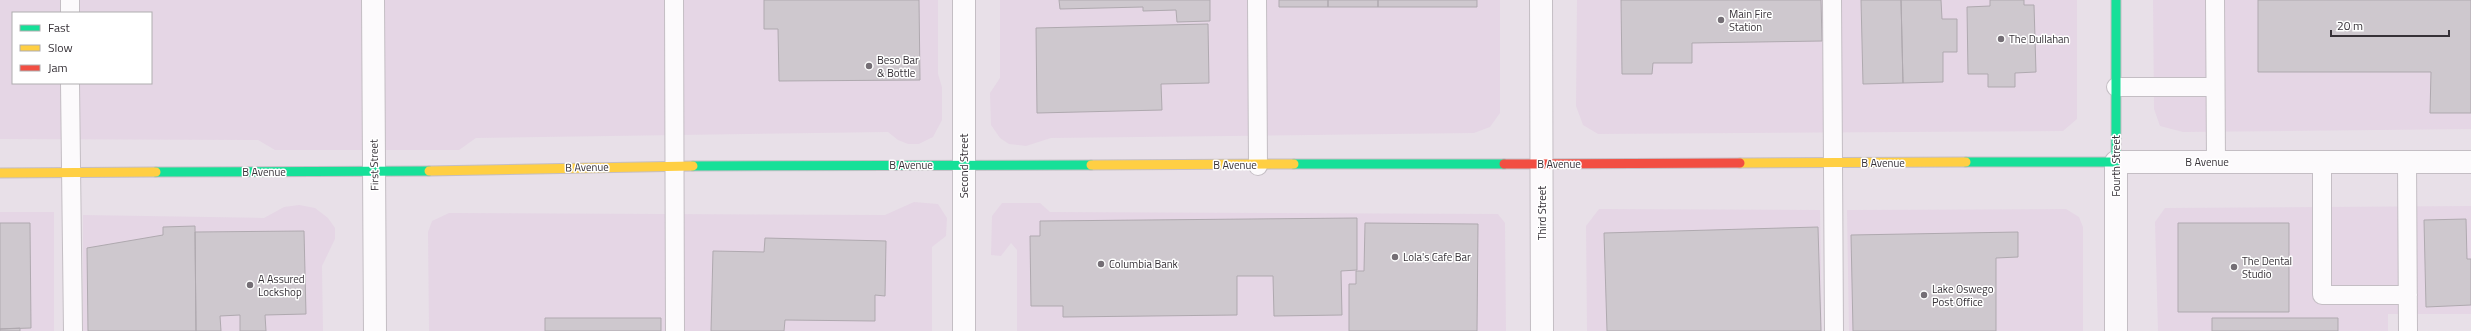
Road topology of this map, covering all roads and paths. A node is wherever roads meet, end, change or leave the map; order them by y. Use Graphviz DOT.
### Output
graph roads {
  1 [pos="70,0"];
  2 [pos="373,0"];
  3 [pos="674,0"];
  4 [pos="964,0"];
  5 [pos="1257,0"];
  6 [pos="1541,0"];
  7 [pos="1832,0"];
  8 [pos="2116,0"];
  9 [pos="2215,0"];
  10 [pos="70,12"];
  11 [pos="70,84"];
  12 [pos="2116,87"];
  13 [pos="2216,87"];
  14 [pos="2116,162"];
  15 [pos="2216,162"];
  16 [pos="2322,162"];
  17 [pos="2407,162"];
  18 [pos="2471,162"];
  19 [pos="1833,163"];
  20 [pos="1542,164"];
  21 [pos="674,166"];
  22 [pos="964,166"];
  23 [pos="1258,166"];
  24 [pos="374,171"];
  25 [pos="0,173"];
  26 [pos="72,173"];
  27 [pos="2408,295"];
  28 [pos="73,331"];
  29 [pos="375,331"];
  30 [pos="675,331"];
  31 [pos="964,331"];
  32 [pos="1542,331"];
  33 [pos="1834,331"];
  34 [pos="2116,331"];
  35 [pos="2408,331"];
  1 -- 10 [label="lane"];
  2 -- 24 [label="street, First Street"];
  3 -- 21 [label="lane"];
  4 -- 22 [label="street, Second Street"];
  5 -- 23 [label="lane"];
  6 -- 20 [label="street, Third Street"];
  7 -- 19 [label="lane"];
  8 -- 12 [label="street, Fourth Street"];
  9 -- 13 [label="lane"];
  11 -- 26 [label="lane"];
  12 -- 13 [label="lane"];
  12 -- 14 [label="street, Fourth Street"];
  13 -- 15 [label="lane"];
  14 -- 15 [label="street, B Avenue"];
  14 -- 19 [label="street, B Avenue"];
  14 -- 34 [label="street, Fourth Street"];
  15 -- 16 [label="street, B Avenue"];
  16 -- 17 [label="street, B Avenue"];
  16 -- 27 [label="lane"];
  17 -- 18 [label="street, B Avenue"];
  17 -- 27 [label="lane"];
  19 -- 20 [label="street, B Avenue"];
  19 -- 33 [label="lane"];
  20 -- 23 [label="street, B Avenue"];
  20 -- 32 [label="street, Third Street"];
  21 -- 22 [label="street, B Avenue"];
  21 -- 24 [label="street, B Avenue"];
  21 -- 30 [label="lane"];
  22 -- 23 [label="street, B Avenue"];
  22 -- 31 [label="street, Second Street"];
  24 -- 26 [label="street, B Avenue"];
  24 -- 29 [label="street, First Street"];
  25 -- 26 [label="street, B Avenue"];
  26 -- 28 [label="lane"];
  27 -- 35 [label="lane"];
}
